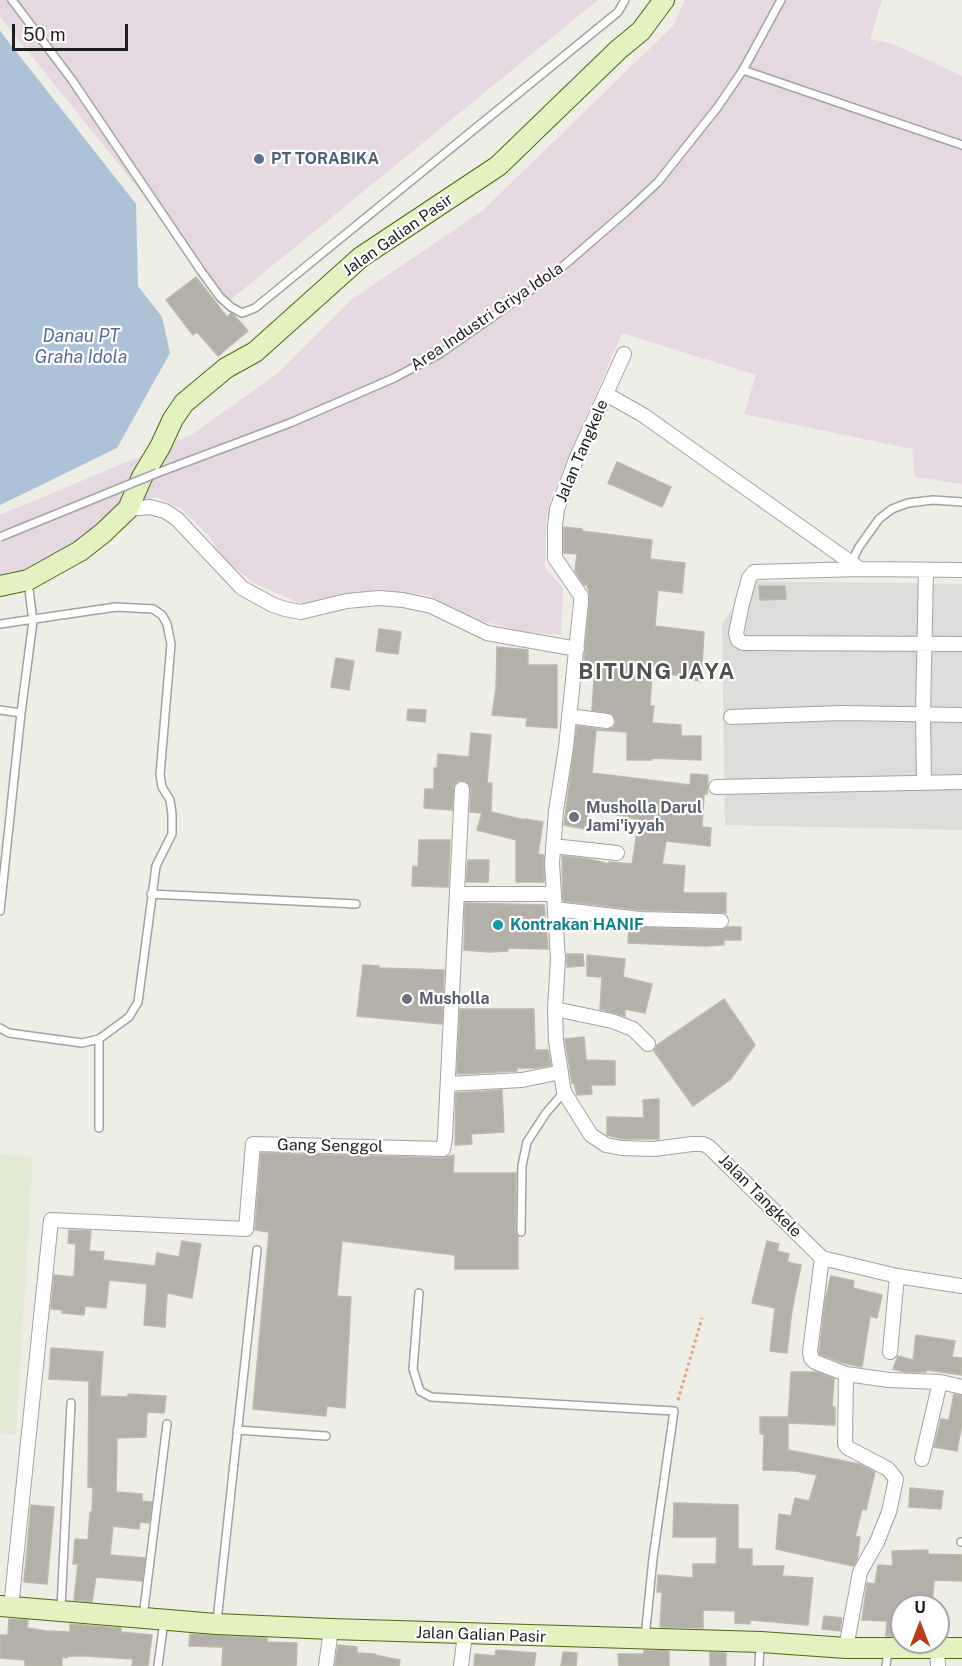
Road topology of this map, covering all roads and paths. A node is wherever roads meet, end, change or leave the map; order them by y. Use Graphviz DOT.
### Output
graph roads {
  1 [pos="12,0"];
  2 [pos="625,0"];
  3 [pos="664,0"];
  4 [pos="781,0"];
  5 [pos="743,70"];
  6 [pos="962,145"];
  7 [pos="624,354"];
  8 [pos="606,394"];
  9 [pos="962,502"];
  10 [pos="128,509"];
  11 [pos="0,537"];
  12 [pos="855,566"];
  13 [pos="926,570"];
  14 [pos="962,570"];
  15 [pos="28,580"];
  16 [pos="0,586"];
  17 [pos="33,621"];
  18 [pos="0,624"];
  19 [pos="962,644"];
  20 [pos="924,645"];
  21 [pos="577,649"];
  22 [pos="0,710"];
  23 [pos="21,713"];
  24 [pos="923,715"];
  25 [pos="962,715"];
  26 [pos="569,716"];
  27 [pos="731,717"];
  28 [pos="607,721"];
  29 [pos="924,782"];
  30 [pos="962,783"];
  31 [pos="716,787"];
  32 [pos="462,789"];
  33 [pos="0,817"];
  34 [pos="10,818"];
  35 [pos="553,846"];
  36 [pos="617,854"];
  37 [pos="151,894"];
  38 [pos="458,894"];
  39 [pos="554,894"];
  40 [pos="356,904"];
  41 [pos="555,909"];
  42 [pos="0,910"];
  43 [pos="721,921"];
  44 [pos="555,1009"];
  45 [pos="0,1028"];
  46 [pos="99,1039"];
  47 [pos="648,1044"];
  48 [pos="561,1072"];
  49 [pos="448,1084"];
  50 [pos="564,1092"];
  51 [pos="99,1128"];
  52 [pos="521,1232"];
  53 [pos="257,1250"];
  54 [pos="822,1258"];
  55 [pos="897,1276"];
  56 [pos="962,1286"];
  57 [pos="419,1293"];
  58 [pos="702,1318"];
  59 [pos="890,1352"];
  60 [pos="846,1374"];
  61 [pos="940,1382"];
  62 [pos="962,1387"];
  63 [pos="71,1403"];
  64 [pos="674,1411"];
  65 [pos="167,1424"];
  66 [pos="237,1430"];
  67 [pos="326,1436"];
  68 [pos="922,1459"];
  69 [pos="6,1607"];
  70 [pos="61,1611"];
  71 [pos="143,1617"];
  72 [pos="164,1619"];
  73 [pos="216,1624"];
  74 [pos="331,1629"];
  75 [pos="465,1634"];
  76 [pos="644,1640"];
  77 [pos="761,1642"];
  78 [pos="846,1648"];
  79 [pos="962,1648"];
  80 [pos="937,1657"];
  81 [pos="887,1658"];
  82 [pos="159,1666"];
  83 [pos="326,1666"];
  84 [pos="460,1666"];
  85 [pos="759,1666"];
  1 -- 2 [label="lane"];
  3 -- 10 [label="street, Jalan Galian Pasir"];
  4 -- 5 [label="lane, Area Industri Griya Idola"];
  5 -- 6 [label="lane"];
  5 -- 11 [label="lane, Area Industri Griya Idola, bridge"];
  7 -- 8 [label="street, Jalan Tangkele"];
  8 -- 12 [label="street"];
  8 -- 21 [label="street, Jalan Tangkele"];
  9 -- 12 [label="lane"];
  10 -- 15 [label="street"];
  10 -- 21 [label="street"];
  12 -- 13 [label="street"];
  12 -- 20 [label="street"];
  13 -- 14 [label="street"];
  13 -- 20 [label="street"];
  15 -- 16 [label="street"];
  15 -- 17 [label="lane"];
  17 -- 18 [label="lane"];
  17 -- 23 [label="lane"];
  17 -- 37 [label="lane"];
  19 -- 20 [label="street"];
  20 -- 24 [label="street"];
  21 -- 26 [label="street, Jalan Tangkele"];
  22 -- 23 [label="lane"];
  23 -- 34 [label="lane"];
  24 -- 25 [label="street"];
  24 -- 27 [label="street"];
  24 -- 29 [label="street"];
  26 -- 28 [label="street"];
  26 -- 35 [label="street, Jalan Tangkele"];
  29 -- 30 [label="street"];
  29 -- 31 [label="street"];
  32 -- 38 [label="street, Gang Senggol"];
  33 -- 34 [label="lane"];
  34 -- 42 [label="lane"];
  35 -- 36 [label="street"];
  35 -- 39 [label="street, Jalan Tangkele"];
  37 -- 40 [label="lane"];
  37 -- 46 [label="lane"];
  38 -- 39 [label="street"];
  38 -- 49 [label="street, Gang Senggol"];
  39 -- 41 [label="street, Jalan Tangkele"];
  41 -- 43 [label="street"];
  41 -- 44 [label="street, Jalan Tangkele"];
  44 -- 47 [label="street"];
  44 -- 48 [label="street, Jalan Tangkele"];
  45 -- 46 [label="lane"];
  46 -- 51 [label="lane"];
  48 -- 49 [label="street"];
  48 -- 50 [label="street, Jalan Tangkele"];
  49 -- 69 [label="street, Gang Senggol"];
  50 -- 52 [label="lane"];
  50 -- 54 [label="street, Jalan Tangkele"];
  53 -- 66 [label="lane"];
  54 -- 55 [label="street"];
  54 -- 60 [label="street"];
  55 -- 56 [label="street"];
  55 -- 59 [label="street"];
  57 -- 64 [label="lane"];
  58 -- 64 [label="path"];
  60 -- 61 [label="street"];
  60 -- 78 [label="street"];
  61 -- 62 [label="street"];
  61 -- 68 [label="street"];
  63 -- 70 [label="lane"];
  64 -- 76 [label="lane"];
  65 -- 71 [label="lane"];
  66 -- 67 [label="lane"];
  66 -- 73 [label="lane"];
  69 -- 70 [label="street, Jalan Galian Pasir"];
  70 -- 71 [label="street, Jalan Galian Pasir"];
  71 -- 72 [label="street, Jalan Galian Pasir"];
  72 -- 73 [label="street, Jalan Galian Pasir"];
  72 -- 82 [label="lane"];
  73 -- 74 [label="street, Jalan Galian Pasir"];
  74 -- 75 [label="street, Jalan Galian Pasir"];
  74 -- 83 [label="street"];
  75 -- 76 [label="street, Jalan Galian Pasir"];
  75 -- 84 [label="street"];
  76 -- 77 [label="street, Jalan Galian Pasir"];
  77 -- 78 [label="street, Jalan Galian Pasir"];
  77 -- 85 [label="lane"];
  78 -- 81 [label="street, Jalan Galian Pasir"];
  79 -- 80 [label="street, Jalan Galian Pasir"];
  80 -- 81 [label="street, Jalan Galian Pasir"];
}
